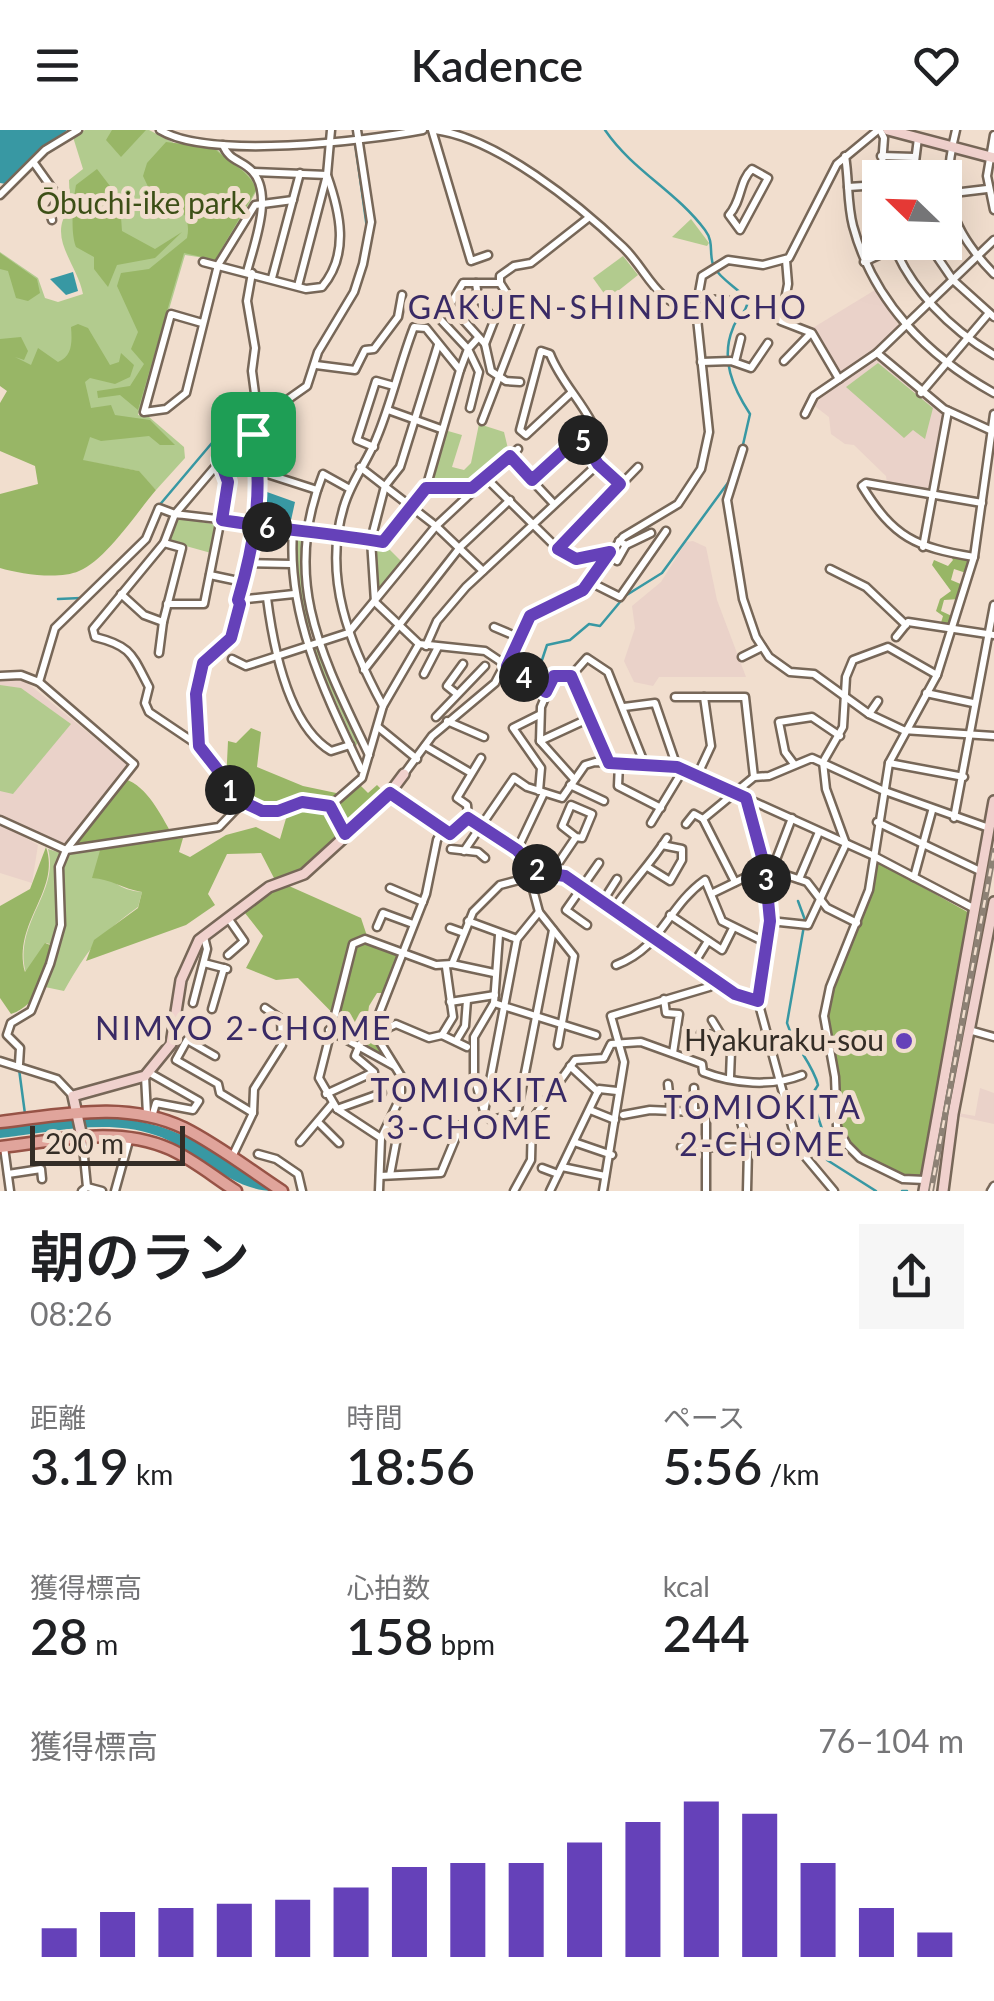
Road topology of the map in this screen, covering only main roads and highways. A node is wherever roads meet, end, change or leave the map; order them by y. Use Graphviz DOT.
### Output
graph roads {
  1 [pos="0,1122"];
  2 [pos="2,1147"];
  3 [pos="242,1165"];
  4 [pos="232,1188"];
  5 [pos="282,1191"];
  1 -- 3 [label="main road"];
  2 -- 4 [label="main road"];
  3 -- 4 [label="main road"];
  3 -- 5 [label="main road"];
}
